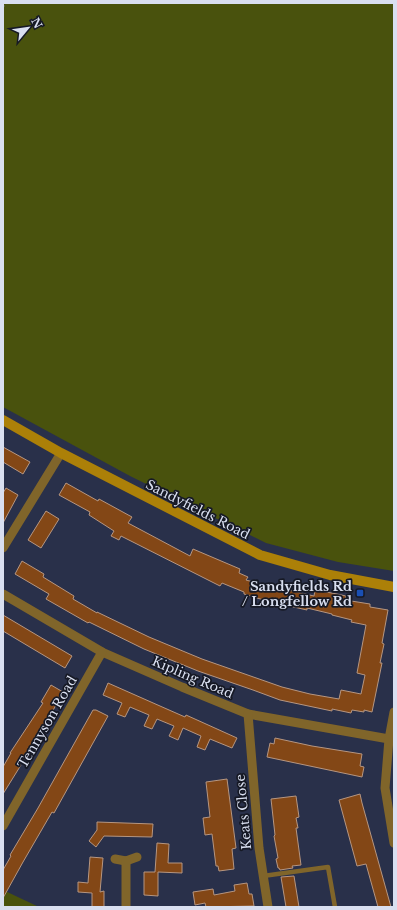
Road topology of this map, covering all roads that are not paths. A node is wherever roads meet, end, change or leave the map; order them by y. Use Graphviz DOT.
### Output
graph roads {
  1 [pos="3,420"];
  2 [pos="62,453"];
  3 [pos="3,548"];
  4 [pos="394,587"];
  5 [pos="3,594"];
  6 [pos="102,652"];
  7 [pos="394,712"];
  8 [pos="248,714"];
  9 [pos="389,739"];
  10 [pos="3,826"];
  11 [pos="394,843"];
  12 [pos="137,857"];
  13 [pos="115,859"];
  14 [pos="126,861"];
  15 [pos="263,876"];
  16 [pos="126,907"];
  17 [pos="268,907"];
  18 [pos="335,907"];
  1 -- 2 [label="street, Sandyfields Road"];
  2 -- 3 [label="street"];
  2 -- 4 [label="street, Sandyfields Road"];
  5 -- 6 [label="street, Kipling Road"];
  6 -- 8 [label="street, Kipling Road"];
  6 -- 10 [label="street, Tennyson Road"];
  7 -- 9 [label="street"];
  8 -- 9 [label="street, Kipling Road"];
  8 -- 15 [label="street, Keats Close"];
  9 -- 11 [label="street"];
  12 -- 14 [label="street"];
  13 -- 14 [label="street"];
  14 -- 16 [label="street"];
  15 -- 17 [label="street, Keats Close"];
  15 -- 18 [label="lane"];
}
